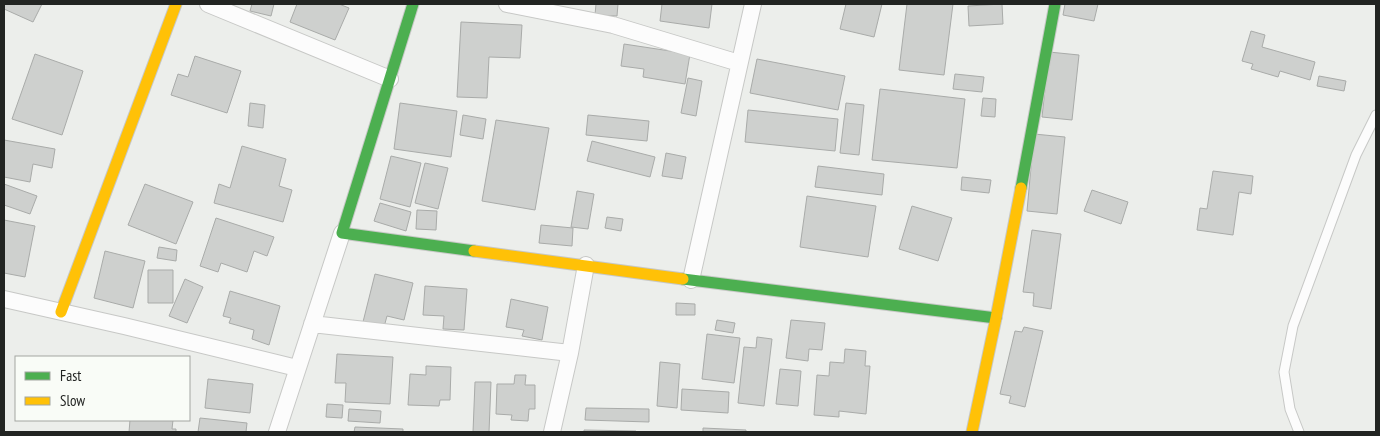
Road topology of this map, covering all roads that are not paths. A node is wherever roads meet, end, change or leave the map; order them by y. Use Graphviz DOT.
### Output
graph roads {
  1 [pos="176,4"];
  2 [pos="208,4"];
  3 [pos="413,4"];
  4 [pos="507,4"];
  5 [pos="753,4"];
  6 [pos="1055,4"];
  7 [pos="739,63"];
  8 [pos="390,79"];
  9 [pos="1376,115"];
  10 [pos="342,233"];
  11 [pos="586,265"];
  12 [pos="690,280"];
  13 [pos="4,299"];
  14 [pos="61,312"];
  15 [pos="996,318"];
  16 [pos="312,324"];
  17 [pos="570,353"];
  18 [pos="297,368"];
  19 [pos="277,432"];
  20 [pos="552,432"];
  21 [pos="972,432"];
  22 [pos="1298,432"];
  1 -- 14 [label="street"];
  2 -- 8 [label="street"];
  3 -- 8 [label="street"];
  4 -- 7 [label="street"];
  5 -- 7 [label="street"];
  6 -- 15 [label="street"];
  7 -- 12 [label="street"];
  8 -- 10 [label="street"];
  9 -- 22 [label="lane"];
  10 -- 11 [label="street"];
  10 -- 16 [label="street"];
  11 -- 12 [label="street"];
  11 -- 17 [label="street"];
  12 -- 15 [label="street"];
  13 -- 14 [label="street"];
  14 -- 18 [label="street"];
  15 -- 21 [label="street"];
  16 -- 17 [label="street"];
  16 -- 18 [label="street"];
  17 -- 20 [label="street"];
  18 -- 19 [label="street"];
}
